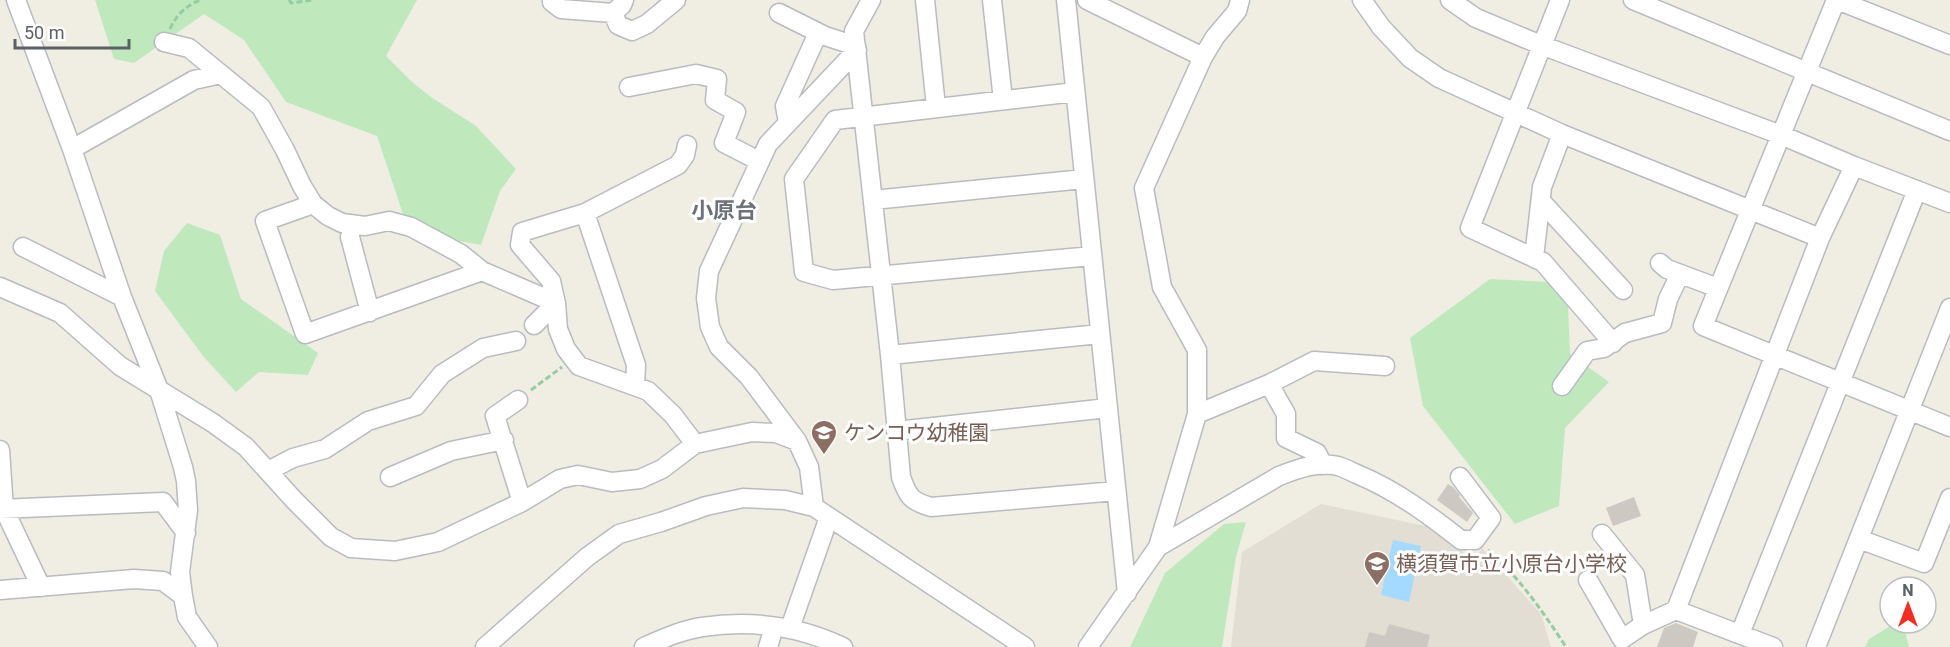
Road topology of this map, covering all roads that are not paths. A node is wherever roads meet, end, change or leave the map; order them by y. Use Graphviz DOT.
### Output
graph roads {
  1 [pos="16,0"];
  2 [pos="552,0"];
  3 [pos="676,0"];
  4 [pos="871,0"];
  5 [pos="925,0"];
  6 [pos="992,0"];
  7 [pos="1066,0"];
  8 [pos="1087,0"];
  9 [pos="1240,0"];
  10 [pos="1362,0"];
  11 [pos="1450,0"];
  12 [pos="1560,0"];
  13 [pos="1634,0"];
  14 [pos="1836,0"];
  15 [pos="618,6"];
  16 [pos="779,13"];
  17 [pos="818,33"];
  18 [pos="164,42"];
  19 [pos="1541,45"];
  20 [pos="1950,45"];
  21 [pos="856,48"];
  22 [pos="1203,57"];
  23 [pos="1806,70"];
  24 [pos="221,74"];
  25 [pos="629,87"];
  26 [pos="1075,92"];
  27 [pos="1004,100"];
  28 [pos="936,107"];
  29 [pos="1514,113"];
  30 [pos="863,116"];
  31 [pos="788,123"];
  32 [pos="1950,131"];
  33 [pos="1562,134"];
  34 [pos="1781,135"];
  35 [pos="687,145"];
  36 [pos="72,149"];
  37 [pos="759,161"];
  38 [pos="1854,166"];
  39 [pos="1084,179"];
  40 [pos="1917,190"];
  41 [pos="873,200"];
  42 [pos="1541,201"];
  43 [pos="1950,203"];
  44 [pos="314,204"];
  45 [pos="1749,210"];
  46 [pos="585,213"];
  47 [pos="350,237"];
  48 [pos="1820,238"];
  49 [pos="23,247"];
  50 [pos="1092,256"];
  51 [pos="1534,258"];
  52 [pos="1660,263"];
  53 [pos="482,271"];
  54 [pos="1680,274"];
  55 [pos="881,275"];
  56 [pos="1,288"];
  57 [pos="1718,288"];
  58 [pos="1623,290"];
  59 [pos="122,297"];
  60 [pos="556,303"];
  61 [pos="1950,308"];
  62 [pos="370,312"];
  63 [pos="534,325"];
  64 [pos="1100,334"];
  65 [pos="516,341"];
  66 [pos="1613,343"];
  67 [pos="890,355"];
  68 [pos="1773,355"];
  69 [pos="1385,366"];
  70 [pos="1840,382"];
  71 [pos="1269,384"];
  72 [pos="635,386"];
  73 [pos="1562,386"];
  74 [pos="159,390"];
  75 [pos="518,400"];
  76 [pos="1108,408"];
  77 [pos="1909,410"];
  78 [pos="1197,414"];
  79 [pos="1950,427"];
  80 [pos="896,431"];
  81 [pos="504,440"];
  82 [pos="797,441"];
  83 [pos="694,444"];
  84 [pos="0,450"];
  85 [pos="1323,465"];
  86 [pos="268,471"];
  87 [pos="390,477"];
  88 [pos="1460,477"];
  89 [pos="1116,491"];
  90 [pos="1950,498"];
  91 [pos="522,502"];
  92 [pos="2,509"];
  93 [pos="821,512"];
  94 [pos="186,533"];
  95 [pos="1602,534"];
  96 [pos="1859,539"];
  97 [pos="1158,547"];
  98 [pos="1587,580"];
  99 [pos="41,587"];
  100 [pos="0,590"];
  101 [pos="1127,593"];
  102 [pos="183,596"];
  103 [pos="1676,610"];
  104 [pos="1643,625"];
  105 [pos="782,627"];
  106 [pos="1740,634"];
  107 [pos="1618,643"];
  108 [pos="208,647"];
  109 [pos="485,647"];
  110 [pos="644,647"];
  111 [pos="768,647"];
  112 [pos="843,647"];
  113 [pos="1025,647"];
  114 [pos="1088,647"];
  115 [pos="1773,647"];
  116 [pos="1816,647"];
  1 -- 36 [label="street"];
  2 -- 15 [label="street"];
  3 -- 15 [label="street"];
  4 -- 21 [label="street"];
  5 -- 28 [label="street"];
  6 -- 27 [label="street"];
  7 -- 26 [label="street"];
  8 -- 22 [label="street"];
  9 -- 22 [label="street"];
  10 -- 29 [label="street"];
  11 -- 19 [label="street"];
  12 -- 19 [label="street"];
  13 -- 23 [label="street"];
  14 -- 20 [label="street"];
  14 -- 23 [label="street"];
  16 -- 17 [label="street"];
  17 -- 21 [label="street"];
  17 -- 31 [label="street"];
  18 -- 24 [label="street"];
  19 -- 29 [label="street"];
  19 -- 34 [label="street"];
  21 -- 30 [label="street"];
  21 -- 31 [label="street"];
  22 -- 78 [label="street"];
  23 -- 32 [label="street"];
  23 -- 34 [label="street"];
  24 -- 36 [label="street"];
  24 -- 44 [label="street"];
  25 -- 37 [label="street"];
  26 -- 27 [label="street"];
  26 -- 39 [label="street"];
  27 -- 28 [label="street"];
  28 -- 30 [label="street"];
  29 -- 33 [label="street"];
  29 -- 51 [label="street"];
  30 -- 41 [label="street"];
  30 -- 55 [label="street"];
  31 -- 37 [label="street"];
  33 -- 42 [label="street"];
  33 -- 45 [label="street"];
  34 -- 38 [label="street"];
  34 -- 45 [label="street"];
  35 -- 46 [label="street"];
  36 -- 59 [label="street"];
  37 -- 82 [label="street"];
  38 -- 40 [label="street"];
  38 -- 48 [label="street"];
  39 -- 41 [label="street"];
  39 -- 50 [label="street"];
  40 -- 43 [label="street"];
  40 -- 70 [label="street"];
  41 -- 55 [label="street"];
  42 -- 51 [label="street"];
  42 -- 58 [label="street"];
  44 -- 53 [label="street"];
  44 -- 62 [label="street"];
  45 -- 48 [label="street"];
  45 -- 57 [label="street"];
  46 -- 60 [label="street"];
  46 -- 72 [label="street"];
  47 -- 62 [label="street"];
  48 -- 68 [label="street"];
  49 -- 59 [label="street"];
  50 -- 55 [label="street"];
  50 -- 64 [label="street"];
  51 -- 66 [label="street"];
  52 -- 54 [label="street"];
  53 -- 60 [label="street"];
  53 -- 62 [label="street"];
  54 -- 57 [label="street"];
  54 -- 66 [label="street"];
  55 -- 67 [label="street"];
  56 -- 74 [label="street"];
  57 -- 68 [label="street"];
  59 -- 74 [label="street"];
  60 -- 63 [label="street"];
  60 -- 72 [label="street"];
  61 -- 77 [label="street"];
  64 -- 67 [label="street"];
  64 -- 76 [label="street"];
  65 -- 86 [label="street"];
  66 -- 73 [label="street"];
  67 -- 80 [label="street"];
  68 -- 70 [label="street"];
  68 -- 103 [label="street"];
  69 -- 71 [label="street"];
  70 -- 77 [label="street"];
  70 -- 106 [label="street"];
  71 -- 78 [label="street"];
  71 -- 85 [label="street"];
  72 -- 83 [label="street"];
  74 -- 86 [label="street"];
  74 -- 94 [label="street"];
  75 -- 81 [label="street"];
  76 -- 80 [label="street"];
  76 -- 89 [label="street"];
  77 -- 79 [label="street"];
  77 -- 96 [label="street"];
  78 -- 97 [label="street"];
  80 -- 89 [label="street"];
  81 -- 87 [label="street"];
  81 -- 91 [label="street"];
  82 -- 83 [label="street"];
  82 -- 93 [label="street"];
  83 -- 91 [label="street"];
  84 -- 92 [label="street"];
  85 -- 88 [label="street"];
  85 -- 97 [label="street"];
  86 -- 91 [label="street"];
  89 -- 101 [label="street"];
  90 -- 96 [label="street"];
  92 -- 94 [label="street"];
  92 -- 99 [label="street"];
  93 -- 105 [label="street"];
  93 -- 109 [label="street"];
  93 -- 113 [label="street"];
  94 -- 102 [label="street"];
  95 -- 104 [label="street"];
  96 -- 116 [label="street"];
  97 -- 101 [label="street"];
  98 -- 107 [label="street"];
  99 -- 100 [label="street"];
  99 -- 102 [label="street"];
  101 -- 114 [label="street"];
  102 -- 108 [label="street"];
  103 -- 104 [label="street"];
  103 -- 106 [label="street"];
  104 -- 107 [label="street"];
  105 -- 110 [label="street"];
  105 -- 111 [label="street"];
  105 -- 112 [label="street"];
  106 -- 115 [label="street"];
}
